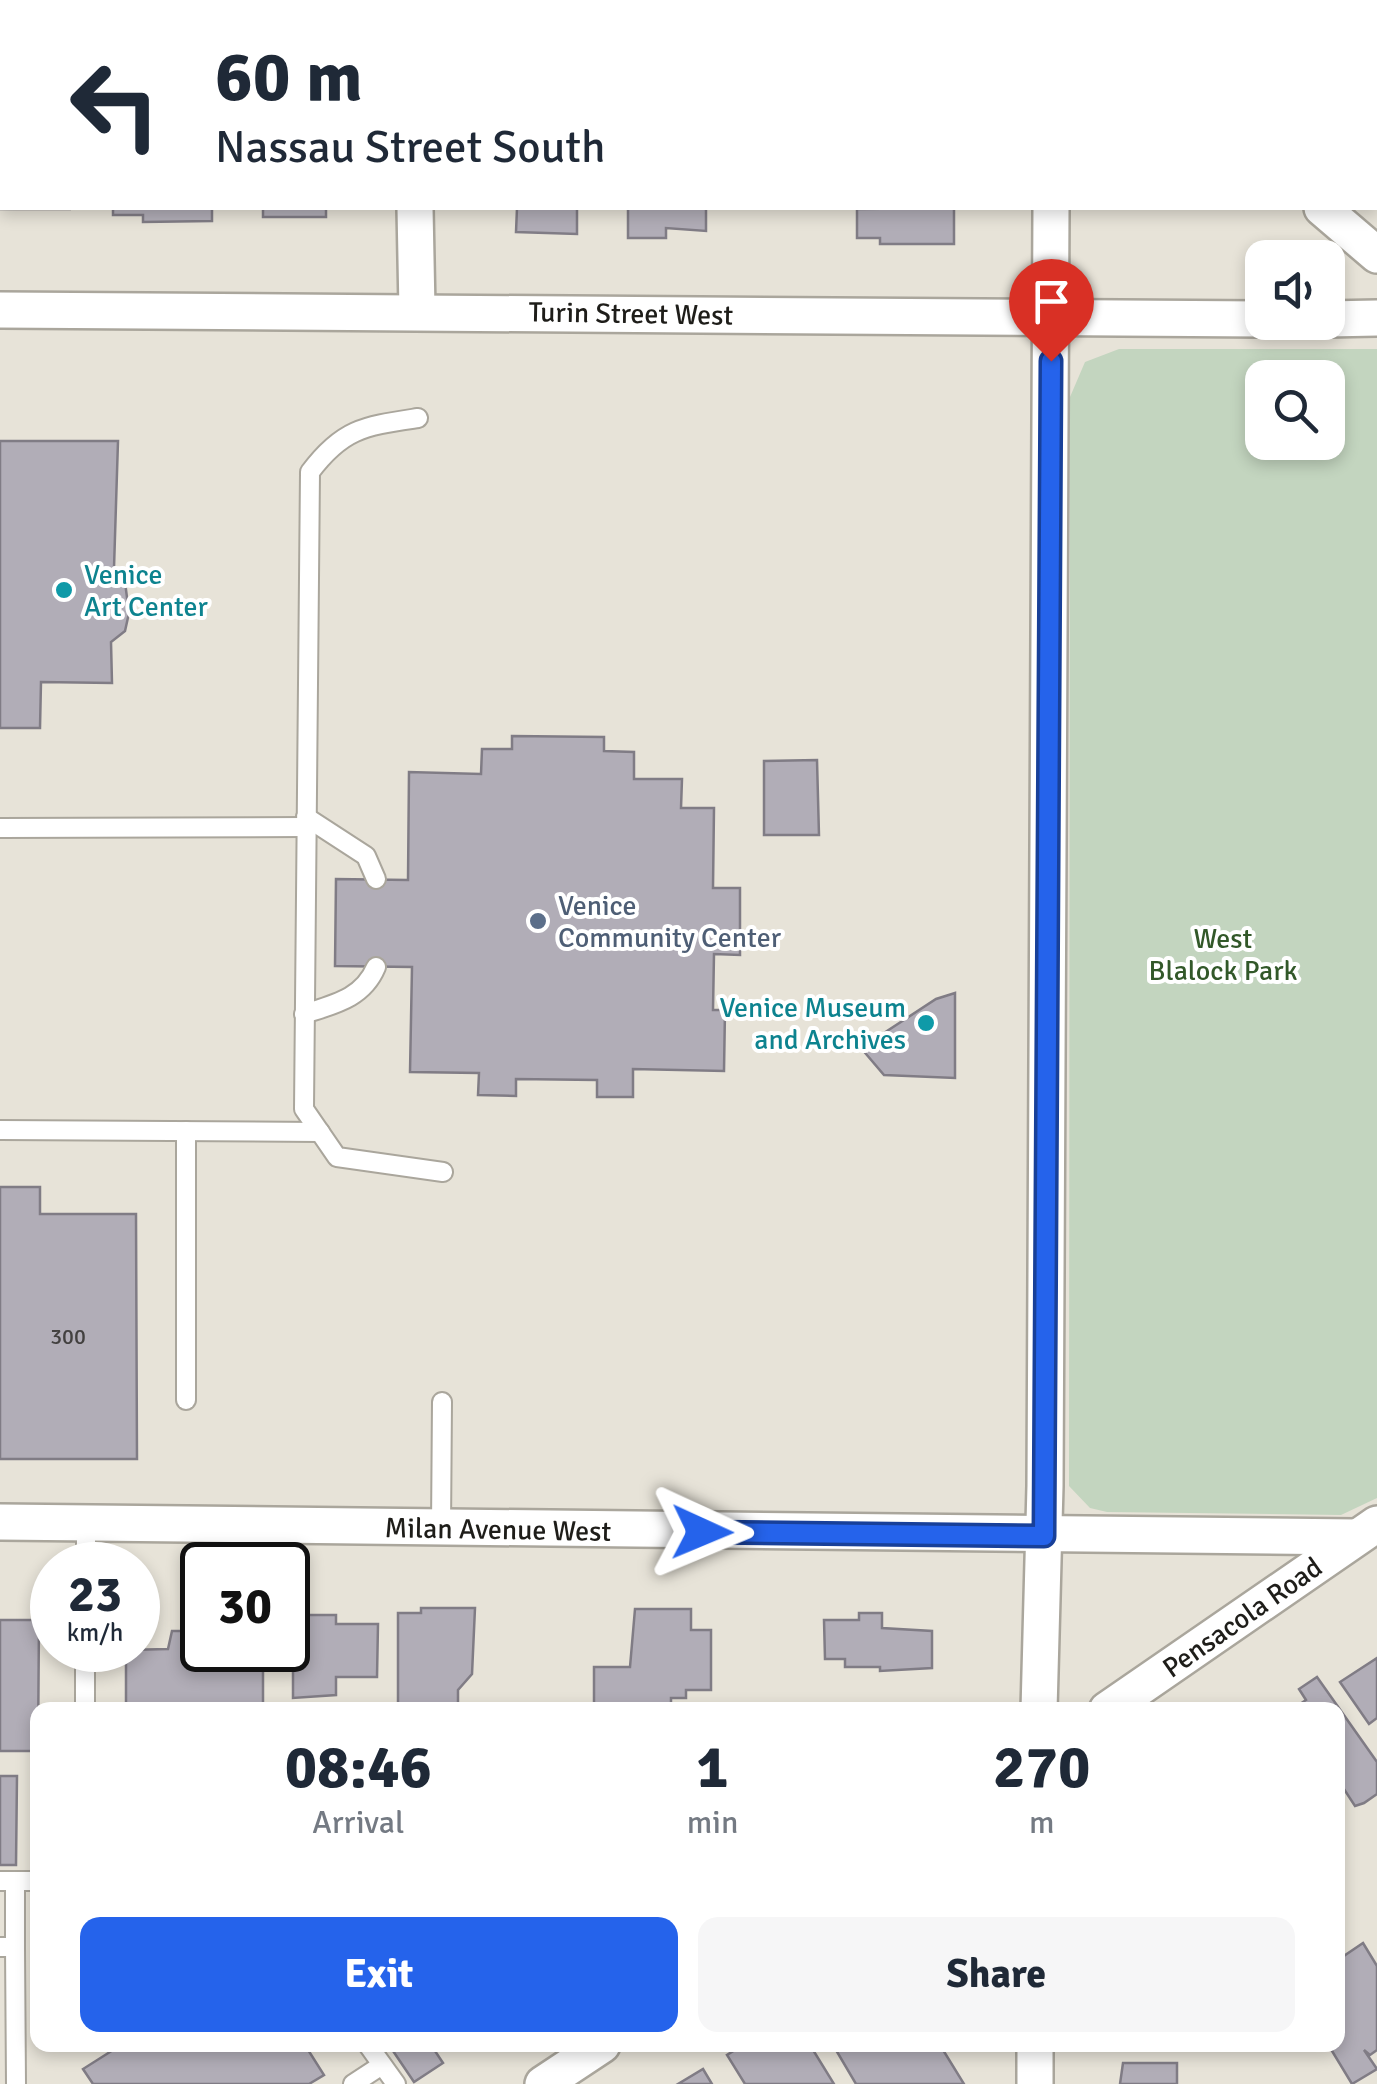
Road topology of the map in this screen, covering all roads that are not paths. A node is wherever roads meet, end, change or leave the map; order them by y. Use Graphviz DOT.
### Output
graph roads {
  1 [pos="414,210"];
  2 [pos="1050,210"];
  3 [pos="1324,210"];
  4 [pos="1377,255"];
  5 [pos="0,310"];
  6 [pos="416,310"];
  7 [pos="1345,318"];
  8 [pos="1377,318"];
  9 [pos="1245,319"];
  10 [pos="1051,320"];
  11 [pos="418,418"];
  12 [pos="306,822"];
  13 [pos="0,828"];
  14 [pos="376,880"];
  15 [pos="376,967"];
  16 [pos="304,1014"];
  17 [pos="0,1130"];
  18 [pos="186,1131"];
  19 [pos="320,1132"];
  20 [pos="443,1172"];
  21 [pos="186,1400"];
  22 [pos="442,1402"];
  23 [pos="0,1522"];
  24 [pos="86,1523"];
  25 [pos="440,1528"];
  26 [pos="1367,1530"];
  27 [pos="1044,1536"];
  28 [pos="86,1542"];
  29 [pos="85,1672"];
  30 [pos="85,1702"];
  31 [pos="1039,1702"];
  32 [pos="1119,1702"];
  33 [pos="7,1882"];
  34 [pos="7,1947"];
  35 [pos="373,2052"];
  36 [pos="591,2052"];
  37 [pos="1035,2052"];
  38 [pos="382,2065"];
  39 [pos="16,2084"];
  40 [pos="353,2084"];
  41 [pos="396,2084"];
  42 [pos="543,2084"];
  43 [pos="1035,2084"];
  1 -- 6 [label="street"];
  2 -- 10 [label="street"];
  3 -- 4 [label="street"];
  5 -- 6 [label="street, Turin Street West"];
  6 -- 10 [label="street, Turin Street West"];
  7 -- 8 [label="street"];
  9 -- 10 [label="street, Turin Street West"];
  10 -- 27 [label="street"];
  11 -- 12 [label="lane"];
  12 -- 13 [label="lane"];
  12 -- 14 [label="lane"];
  12 -- 16 [label="lane"];
  15 -- 16 [label="lane"];
  16 -- 19 [label="lane"];
  17 -- 18 [label="lane"];
  18 -- 19 [label="lane"];
  18 -- 21 [label="lane"];
  19 -- 20 [label="lane"];
  22 -- 25 [label="lane"];
  23 -- 24 [label="street, Milan Avenue West"];
  24 -- 25 [label="street, Milan Avenue West"];
  24 -- 28 [label="lane"];
  25 -- 27 [label="street, Milan Avenue West"];
  26 -- 27 [label="street, Milan Avenue West"];
  26 -- 32 [label="street, Pensacola Road"];
  27 -- 31 [label="street"];
  29 -- 30 [label="lane"];
  33 -- 34 [label="lane"];
  34 -- 39 [label="lane"];
  35 -- 38 [label="lane"];
  36 -- 42 [label="street"];
  37 -- 43 [label="street"];
  38 -- 40 [label="lane"];
  38 -- 41 [label="lane"];
}
